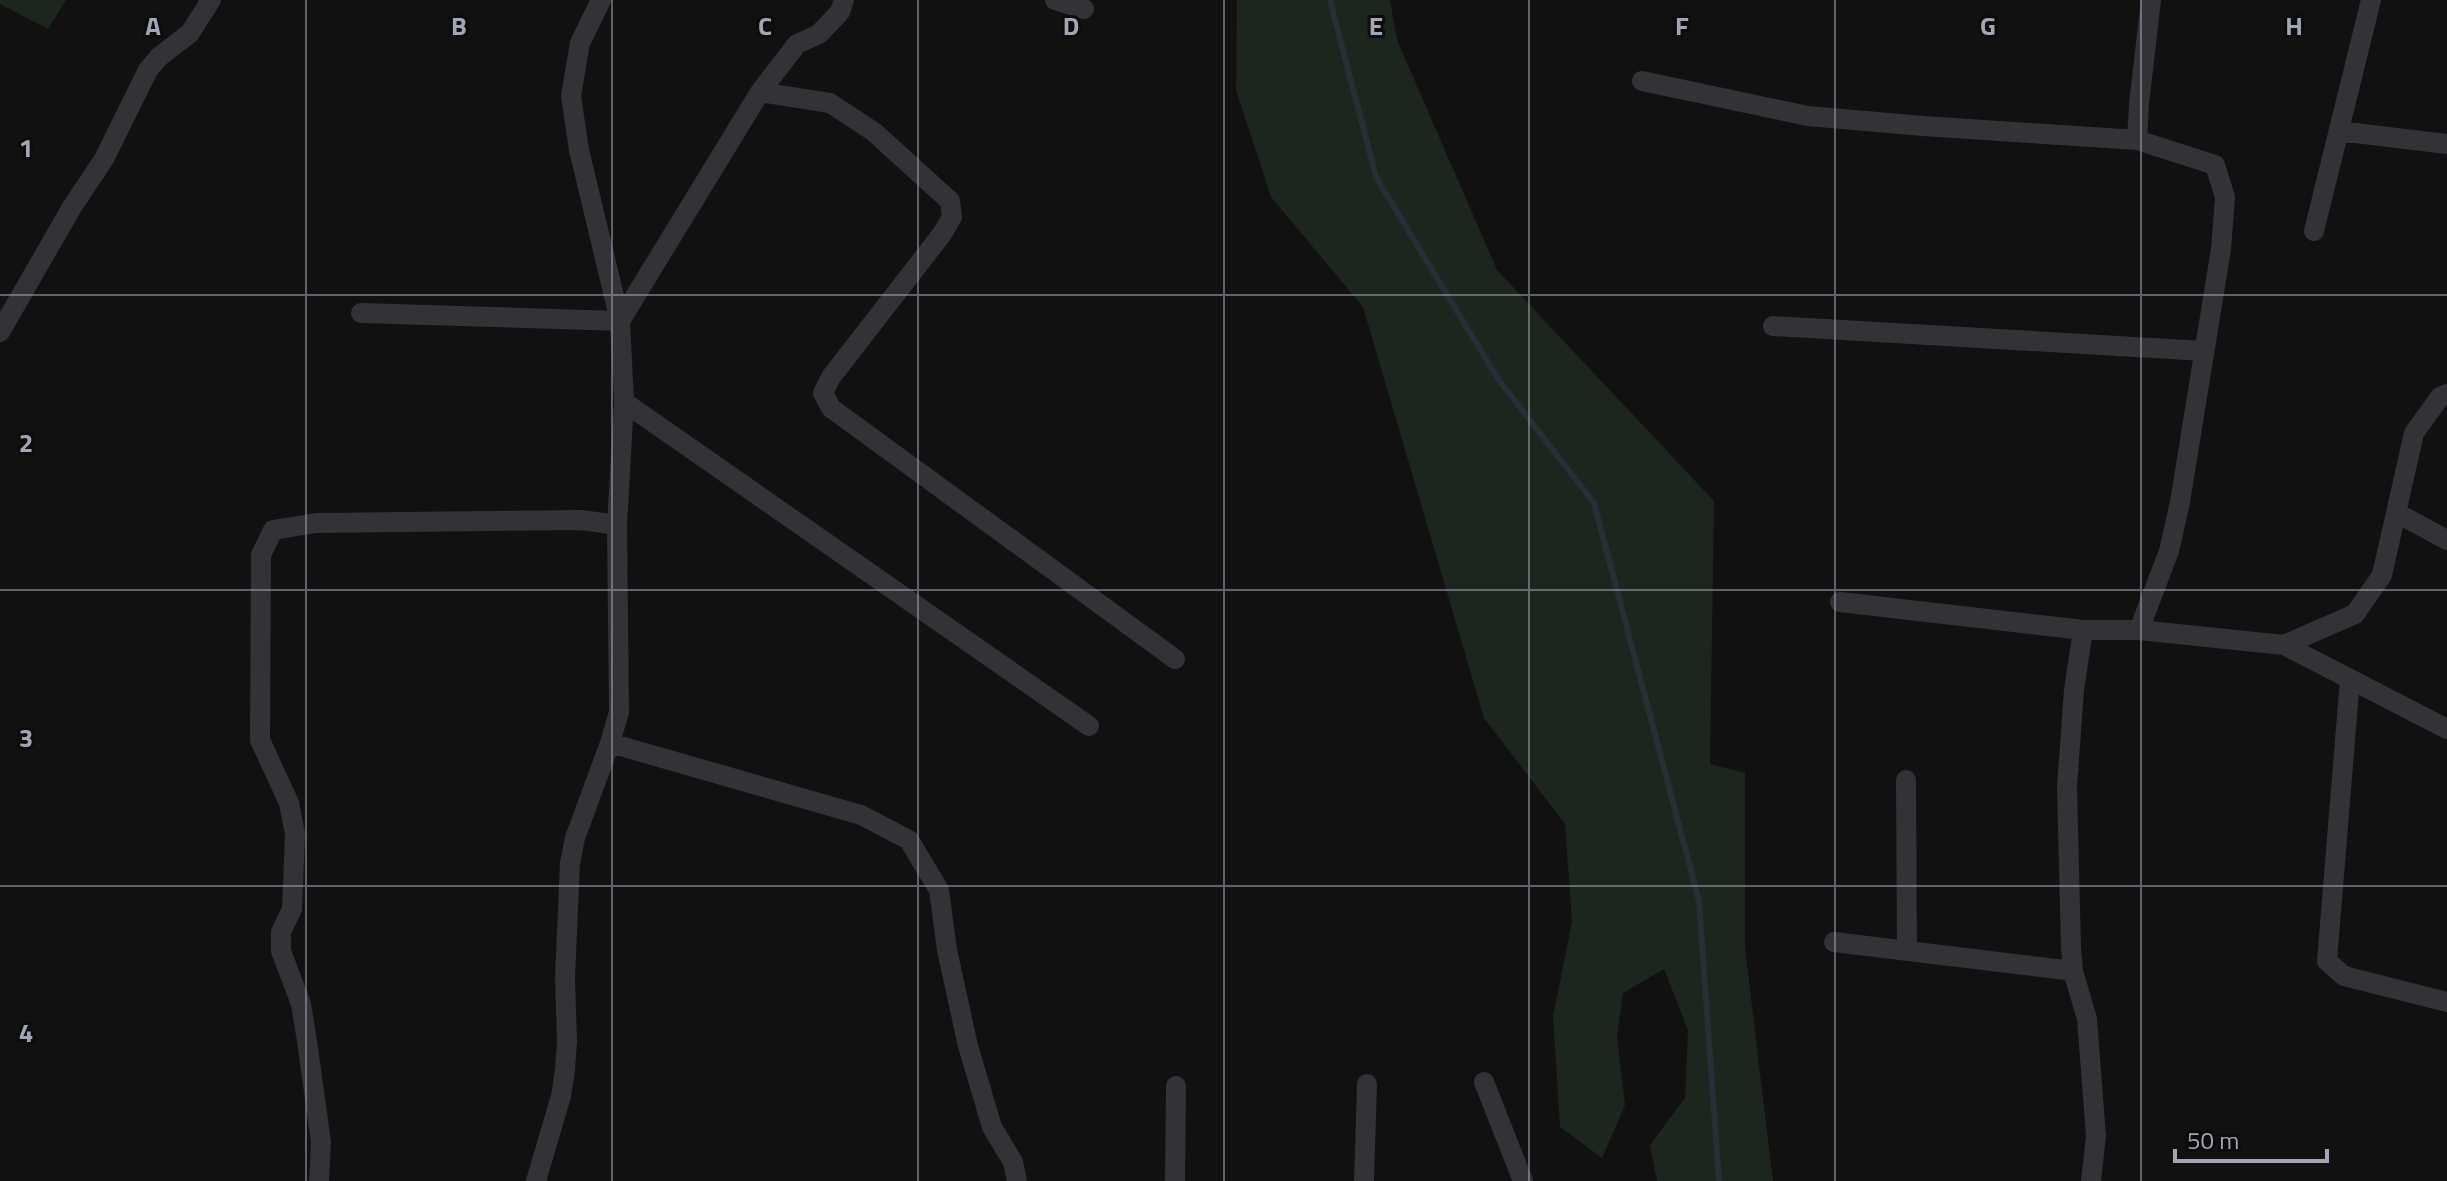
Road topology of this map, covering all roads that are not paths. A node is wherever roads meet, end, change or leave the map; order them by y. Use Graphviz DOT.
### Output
graph roads {
  1 [pos="211,0"];
  2 [pos="601,0"];
  3 [pos="844,0"];
  4 [pos="1055,0"];
  5 [pos="2151,0"];
  6 [pos="2371,0"];
  7 [pos="1084,9"];
  8 [pos="1642,81"];
  9 [pos="760,92"];
  10 [pos="2339,131"];
  11 [pos="2137,140"];
  12 [pos="2447,144"];
  13 [pos="2314,231"];
  14 [pos="361,313"];
  15 [pos="620,321"];
  16 [pos="1773,326"];
  17 [pos="0,332"];
  18 [pos="2204,351"];
  19 [pos="2447,394"];
  20 [pos="624,402"];
  21 [pos="2397,513"];
  22 [pos="617,525"];
  23 [pos="2447,540"];
  24 [pos="1840,602"];
  25 [pos="2083,630"];
  26 [pos="2139,630"];
  27 [pos="2284,645"];
  28 [pos="1175,659"];
  29 [pos="2350,679"];
  30 [pos="1089,726"];
  31 [pos="2447,729"];
  32 [pos="610,743"];
  33 [pos="1906,780"];
  34 [pos="1834,942"];
  35 [pos="1907,951"];
  36 [pos="2073,971"];
  37 [pos="2447,1002"];
  38 [pos="1484,1082"];
  39 [pos="1367,1084"];
  40 [pos="1176,1086"];
  41 [pos="319,1181"];
  42 [pos="536,1181"];
  43 [pos="1017,1181"];
  44 [pos="1175,1181"];
  45 [pos="1364,1181"];
  46 [pos="1523,1181"];
  47 [pos="2091,1181"];
  1 -- 17 [label="street"];
  2 -- 15 [label="street"];
  3 -- 9 [label="street"];
  4 -- 7 [label="street"];
  5 -- 11 [label="street"];
  6 -- 10 [label="street"];
  8 -- 11 [label="street"];
  9 -- 15 [label="street"];
  9 -- 28 [label="street"];
  10 -- 12 [label="street"];
  10 -- 13 [label="street"];
  11 -- 18 [label="street"];
  14 -- 15 [label="street"];
  15 -- 20 [label="street"];
  16 -- 18 [label="street"];
  18 -- 26 [label="street"];
  19 -- 21 [label="street"];
  20 -- 22 [label="street"];
  20 -- 30 [label="street"];
  21 -- 23 [label="street"];
  21 -- 27 [label="street"];
  22 -- 32 [label="street"];
  22 -- 41 [label="street"];
  24 -- 25 [label="street"];
  25 -- 26 [label="street"];
  25 -- 36 [label="street"];
  26 -- 27 [label="street"];
  27 -- 29 [label="street"];
  29 -- 31 [label="street"];
  29 -- 37 [label="street"];
  32 -- 42 [label="street"];
  32 -- 43 [label="street"];
  33 -- 35 [label="street"];
  34 -- 35 [label="street"];
  35 -- 36 [label="street"];
  36 -- 47 [label="street"];
  38 -- 46 [label="street"];
  39 -- 45 [label="street"];
  40 -- 44 [label="street"];
}
